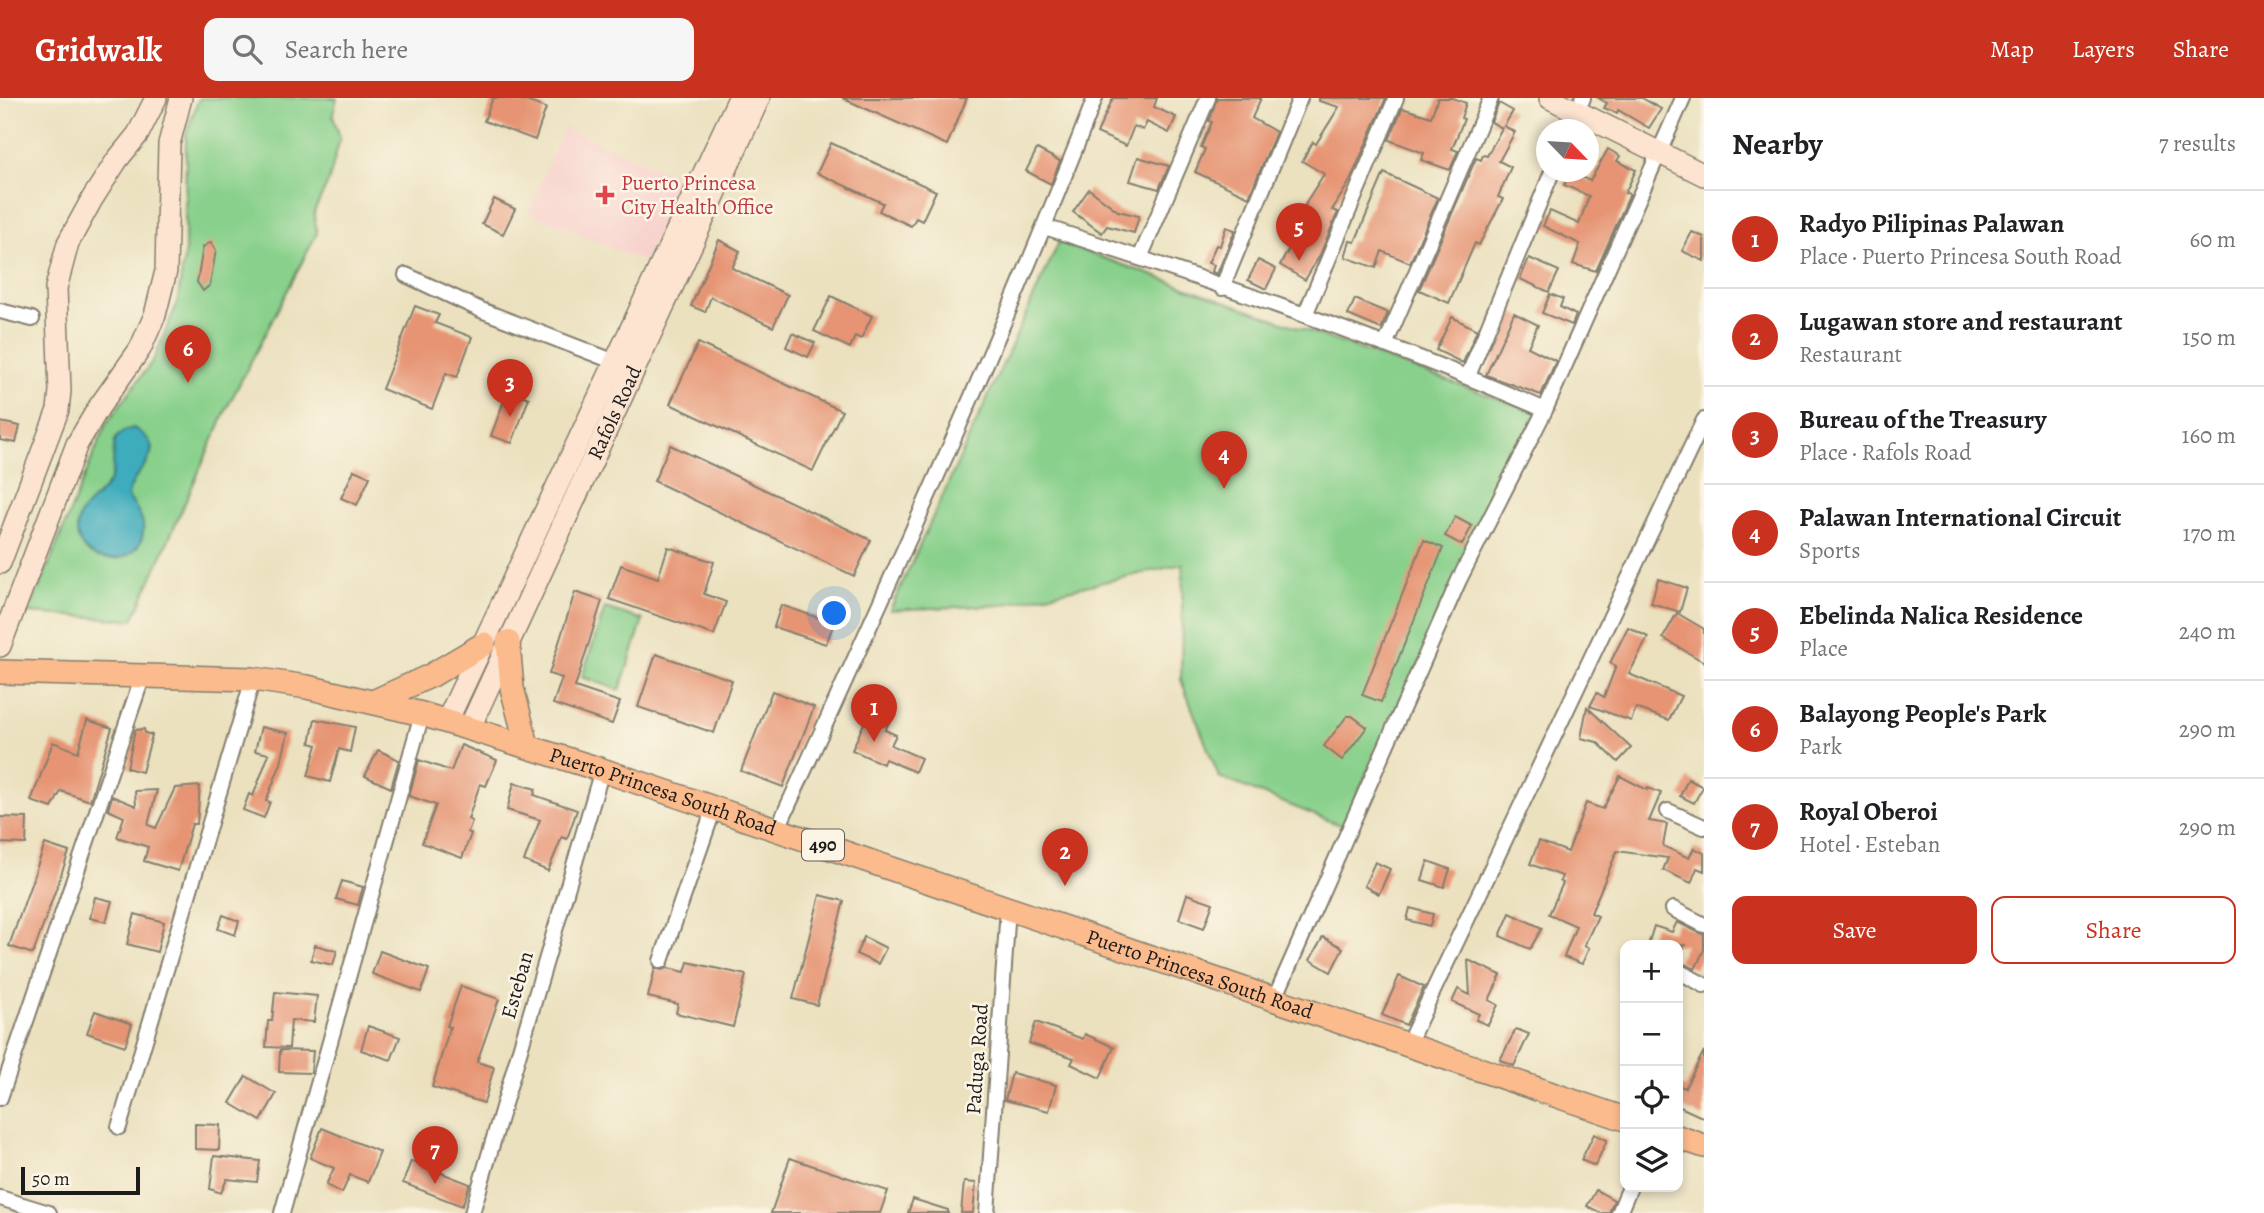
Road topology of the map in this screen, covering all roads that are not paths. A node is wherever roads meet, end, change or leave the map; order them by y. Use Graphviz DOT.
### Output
graph roads {
  1 [pos="156,98"];
  2 [pos="181,98"];
  3 [pos="739,98"];
  4 [pos="760,98"];
  5 [pos="1095,98"];
  6 [pos="1208,98"];
  7 [pos="1300,98"];
  8 [pos="1396,98"];
  9 [pos="1492,98"];
  10 [pos="1550,98"];
  11 [pos="1683,98"];
  12 [pos="1576,113"];
  13 [pos="138,134"];
  14 [pos="169,144"];
  15 [pos="1658,151"];
  16 [pos="1704,175"];
  17 [pos="1548,182"];
  18 [pos="1045,227"];
  19 [pos="1140,258"];
  20 [pos="406,275"];
  21 [pos="1222,288"];
  22 [pos="0,312"];
  23 [pos="1305,315"];
  24 [pos="32,319"];
  25 [pos="1385,345"];
  26 [pos="624,365"];
  27 [pos="1468,376"];
  28 [pos="60,391"];
  29 [pos="99,407"];
  30 [pos="1545,410"];
  31 [pos="1704,420"];
  32 [pos="0,563"];
  33 [pos="508,642"];
  34 [pos="484,644"];
  35 [pos="0,646"];
  36 [pos="0,672"];
  37 [pos="143,675"];
  38 [pos="253,679"];
  39 [pos="373,702"];
  40 [pos="422,714"];
  41 [pos="447,721"];
  42 [pos="470,727"];
  43 [pos="527,745"];
  44 [pos="602,770"];
  45 [pos="714,808"];
  46 [pos="1668,811"];
  47 [pos="1704,827"];
  48 [pos="777,830"];
  49 [pos="1008,908"];
  50 [pos="1673,909"];
  51 [pos="1704,925"];
  52 [pos="662,961"];
  53 [pos="1683,974"];
  54 [pos="1704,985"];
  55 [pos="1275,998"];
  56 [pos="1408,1044"];
  57 [pos="0,1098"];
  58 [pos="1620,1117"];
  59 [pos="119,1127"];
  60 [pos="1683,1139"];
  61 [pos="1704,1146"];
  62 [pos="1628,1192"];
  63 [pos="0,1198"];
  64 [pos="27,1209"];
  65 [pos="49,1213"];
  66 [pos="282,1213"];
  67 [pos="471,1213"];
  68 [pos="988,1213"];
  69 [pos="1619,1213"];
  1 -- 13 [label="street"];
  2 -- 14 [label="street"];
  3 -- 26 [label="street, Rafols Road"];
  4 -- 26 [label="street, Rafols Road"];
  5 -- 18 [label="street"];
  6 -- 19 [label="street"];
  7 -- 21 [label="street"];
  8 -- 23 [label="street"];
  9 -- 25 [label="street"];
  10 -- 12 [label="street"];
  11 -- 15 [label="street"];
  12 -- 15 [label="street"];
  13 -- 14 [label="street"];
  13 -- 28 [label="street"];
  14 -- 29 [label="street"];
  15 -- 16 [label="street"];
  15 -- 30 [label="street"];
  17 -- 27 [label="street"];
  18 -- 19 [label="street"];
  18 -- 48 [label="street"];
  19 -- 21 [label="street"];
  20 -- 26 [label="street"];
  21 -- 23 [label="street"];
  22 -- 24 [label="street"];
  23 -- 25 [label="street"];
  25 -- 27 [label="street"];
  26 -- 33 [label="street, Rafols Road"];
  26 -- 34 [label="street, Rafols Road"];
  27 -- 30 [label="street"];
  28 -- 29 [label="street"];
  28 -- 32 [label="street"];
  29 -- 35 [label="street"];
  30 -- 55 [label="street"];
  31 -- 56 [label="street"];
  33 -- 42 [label="street, Rafols Road"];
  33 -- 43 [label="main road"];
  34 -- 39 [label="main road"];
  34 -- 41 [label="street, Rafols Road"];
  36 -- 37 [label="main road, Puerto Princesa South Road / 490"];
  37 -- 38 [label="main road, Puerto Princesa South Road / 490"];
  37 -- 57 [label="street"];
  38 -- 39 [label="main road, Puerto Princesa South Road / 490"];
  38 -- 59 [label="street"];
  39 -- 40 [label="main road, Puerto Princesa South Road / 490"];
  40 -- 41 [label="main road, Puerto Princesa South Road / 490"];
  40 -- 66 [label="street"];
  41 -- 42 [label="main road, Puerto Princesa South Road / 490"];
  42 -- 43 [label="main road, Puerto Princesa South Road / 490"];
  43 -- 44 [label="main road, Puerto Princesa South Road / 490"];
  44 -- 45 [label="main road, Puerto Princesa South Road / 490"];
  44 -- 67 [label="street, Esteban"];
  45 -- 48 [label="main road, Puerto Princesa South Road / 490"];
  45 -- 52 [label="street"];
  46 -- 47 [label="street"];
  48 -- 49 [label="main road, Puerto Princesa South Road / 490"];
  49 -- 55 [label="main road, Puerto Princesa South Road / 490"];
  49 -- 68 [label="street, Paduga Road"];
  50 -- 51 [label="street"];
  53 -- 54 [label="street"];
  55 -- 56 [label="main road, Puerto Princesa South Road / 490"];
  56 -- 58 [label="main road, Puerto Princesa South Road / 490"];
  60 -- 61 [label="main road"];
  62 -- 69 [label="street"];
  63 -- 64 [label="street"];
  64 -- 65 [label="street"];
}
